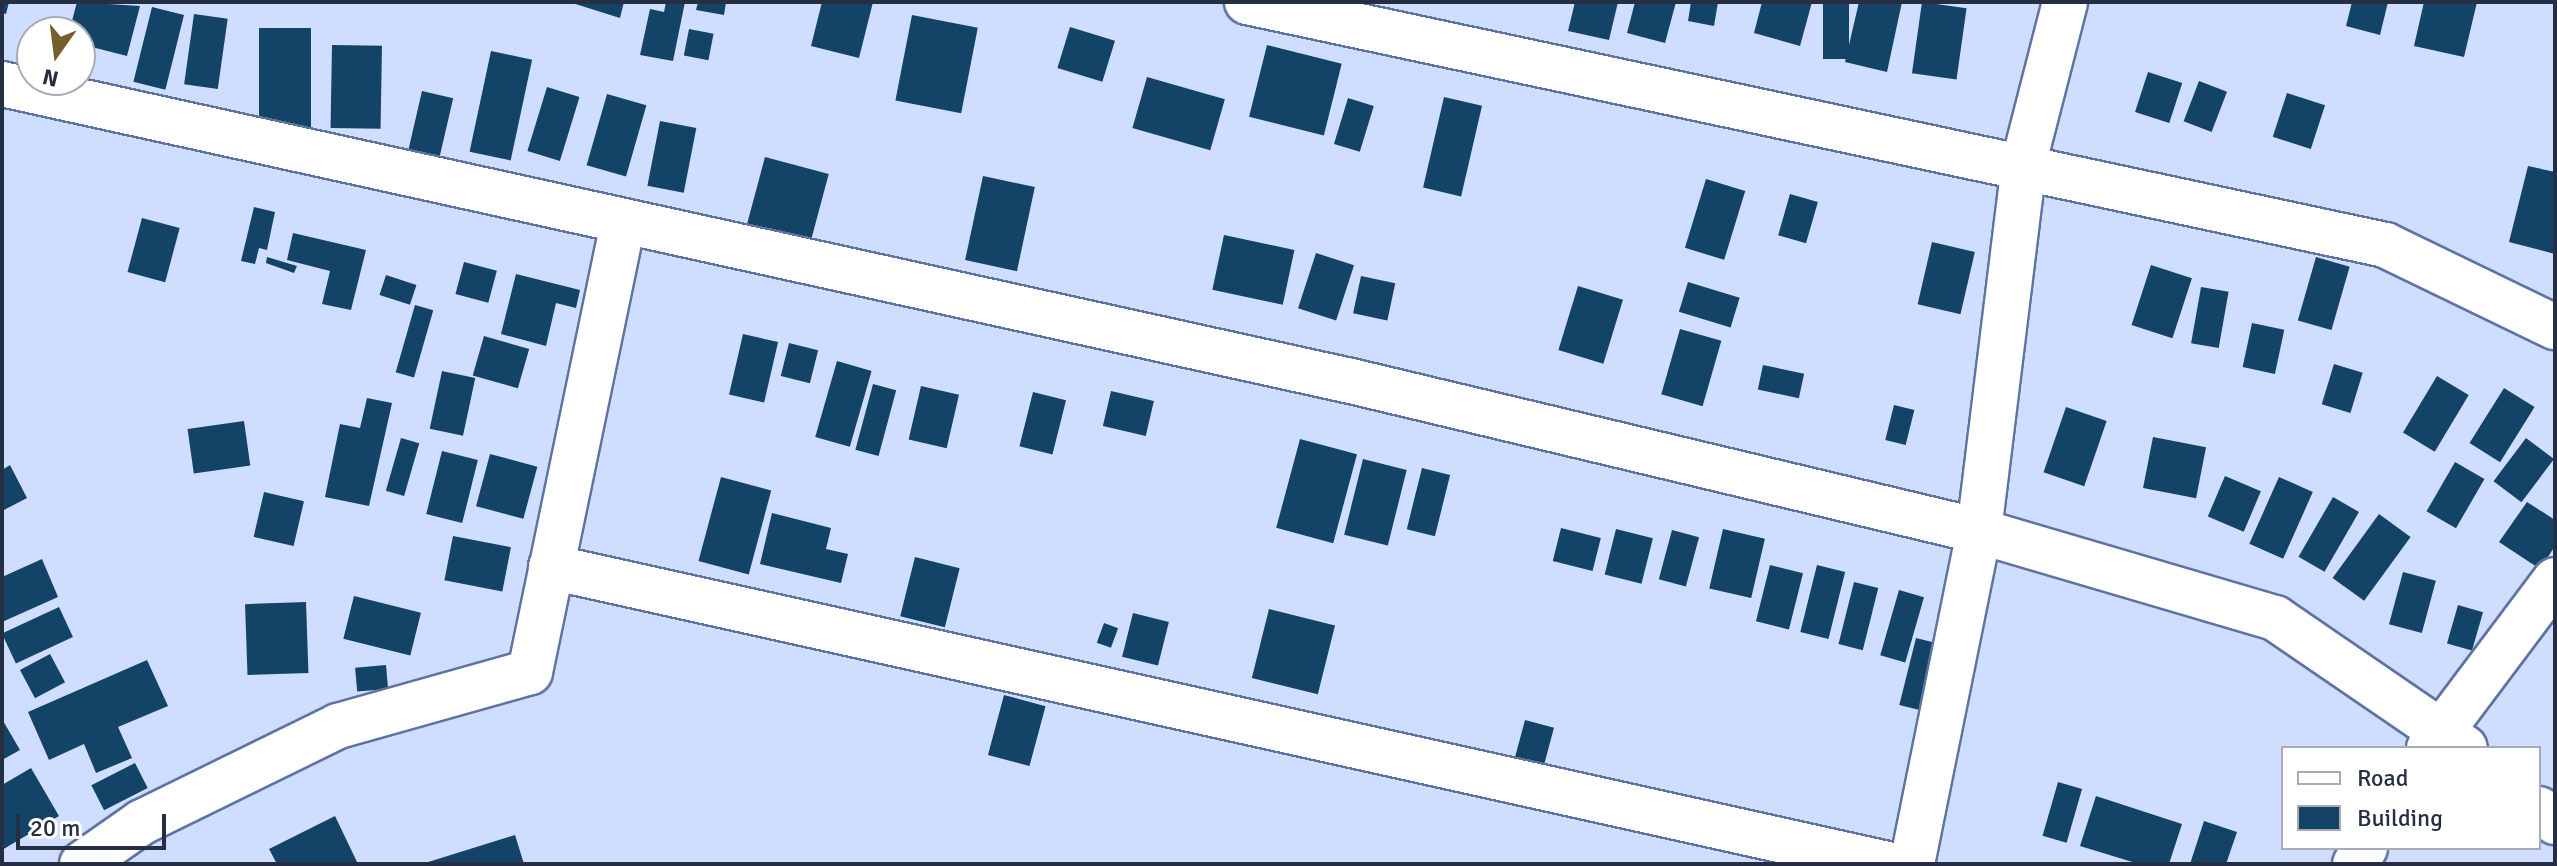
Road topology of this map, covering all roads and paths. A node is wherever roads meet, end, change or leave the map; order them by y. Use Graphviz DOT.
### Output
graph roads {
  1 [pos="1247,2"];
  2 [pos="2065,2"];
  3 [pos="2,84"];
  4 [pos="2024,162"];
  5 [pos="622,226"];
  6 [pos="2555,327"];
  7 [pos="1979,531"];
  8 [pos="551,567"];
  9 [pos="2555,580"];
  10 [pos="2445,742"];
  11 [pos="82,864"];
  12 [pos="1887,864"];
  13 [pos="1912,864"];
  1 -- 4 [label="street"];
  2 -- 4 [label="street"];
  3 -- 5 [label="street"];
  4 -- 6 [label="street"];
  4 -- 7 [label="street"];
  5 -- 7 [label="street"];
  5 -- 8 [label="street"];
  7 -- 10 [label="street"];
  7 -- 13 [label="street"];
  8 -- 11 [label="street"];
  8 -- 12 [label="street"];
  9 -- 10 [label="street"];
}
